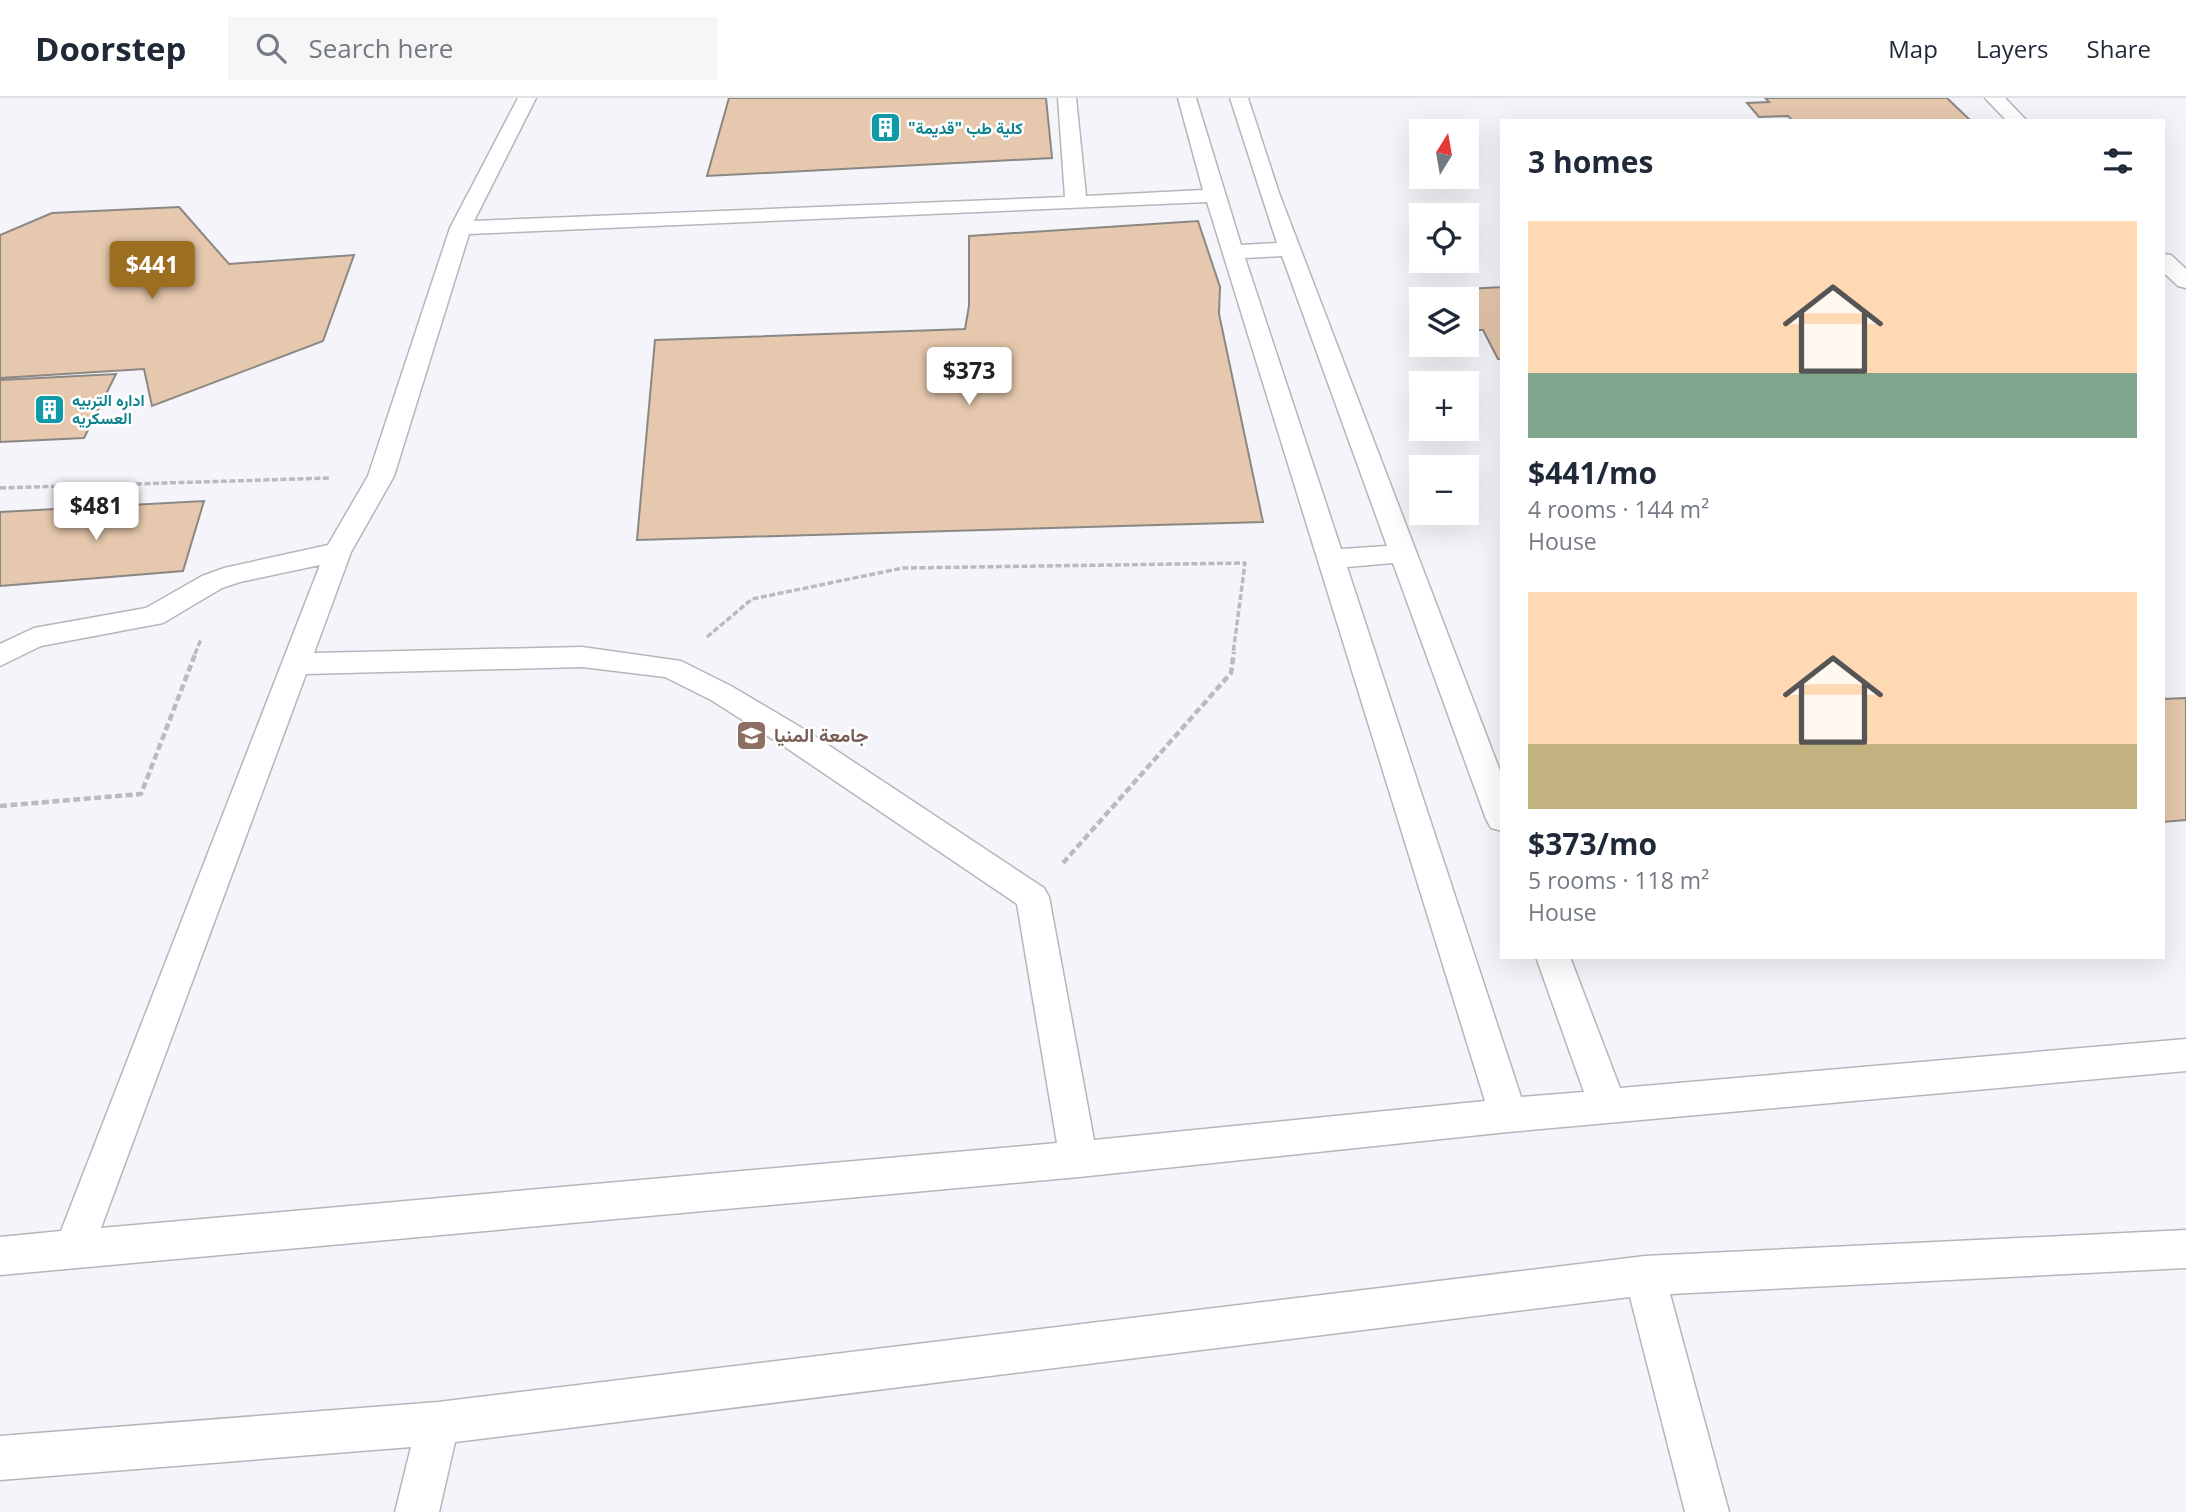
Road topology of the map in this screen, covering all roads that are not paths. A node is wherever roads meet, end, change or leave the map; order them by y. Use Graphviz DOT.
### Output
graph roads {
  1 [pos="527,98"];
  2 [pos="1068,98"];
  3 [pos="1188,98"];
  4 [pos="1239,98"];
  5 [pos="1994,98"];
  6 [pos="2016,119"];
  7 [pos="1248,128"];
  8 [pos="1210,133"];
  9 [pos="1215,196"];
  10 [pos="1076,201"];
  11 [pos="460,228"];
  12 [pos="1290,249"];
  13 [pos="1233,252"];
  14 [pos="2165,262"];
  15 [pos="2186,281"];
  16 [pos="338,552"];
  17 [pos="1403,554"];
  18 [pos="1331,559"];
  19 [pos="0,656"];
  20 [pos="296,664"];
  21 [pos="1500,814"];
  22 [pos="1554,959"];
  23 [pos="2186,1055"];
  24 [pos="1608,1106"];
  25 [pos="1508,1115"];
  26 [pos="1079,1159"];
  27 [pos="2186,1249"];
  28 [pos="73,1251"];
  29 [pos="0,1256"];
  30 [pos="1644,1276"];
  31 [pos="438,1423"];
  32 [pos="0,1458"];
  33 [pos="417,1512"];
  34 [pos="1707,1512"];
  1 -- 11 [label="lane"];
  2 -- 10 [label="lane"];
  3 -- 8 [label="lane"];
  4 -- 7 [label="lane"];
  5 -- 6 [label="lane"];
  7 -- 8 [label="lane"];
  7 -- 12 [label="lane"];
  8 -- 9 [label="lane"];
  9 -- 10 [label="lane"];
  9 -- 13 [label="lane"];
  10 -- 11 [label="lane"];
  11 -- 16 [label="lane"];
  12 -- 13 [label="lane"];
  12 -- 17 [label="lane"];
  13 -- 18 [label="lane"];
  14 -- 15 [label="lane"];
  16 -- 19 [label="lane"];
  16 -- 20 [label="lane"];
  17 -- 18 [label="lane"];
  17 -- 21 [label="lane"];
  18 -- 25 [label="lane"];
  20 -- 26 [label="lane"];
  20 -- 28 [label="lane"];
  22 -- 24 [label="lane"];
  23 -- 24 [label="lane"];
  24 -- 25 [label="lane"];
  25 -- 26 [label="lane"];
  26 -- 28 [label="lane"];
  27 -- 30 [label="lane"];
  28 -- 29 [label="lane"];
  30 -- 31 [label="lane"];
  30 -- 34 [label="lane"];
  31 -- 32 [label="lane"];
  31 -- 33 [label="lane"];
}
